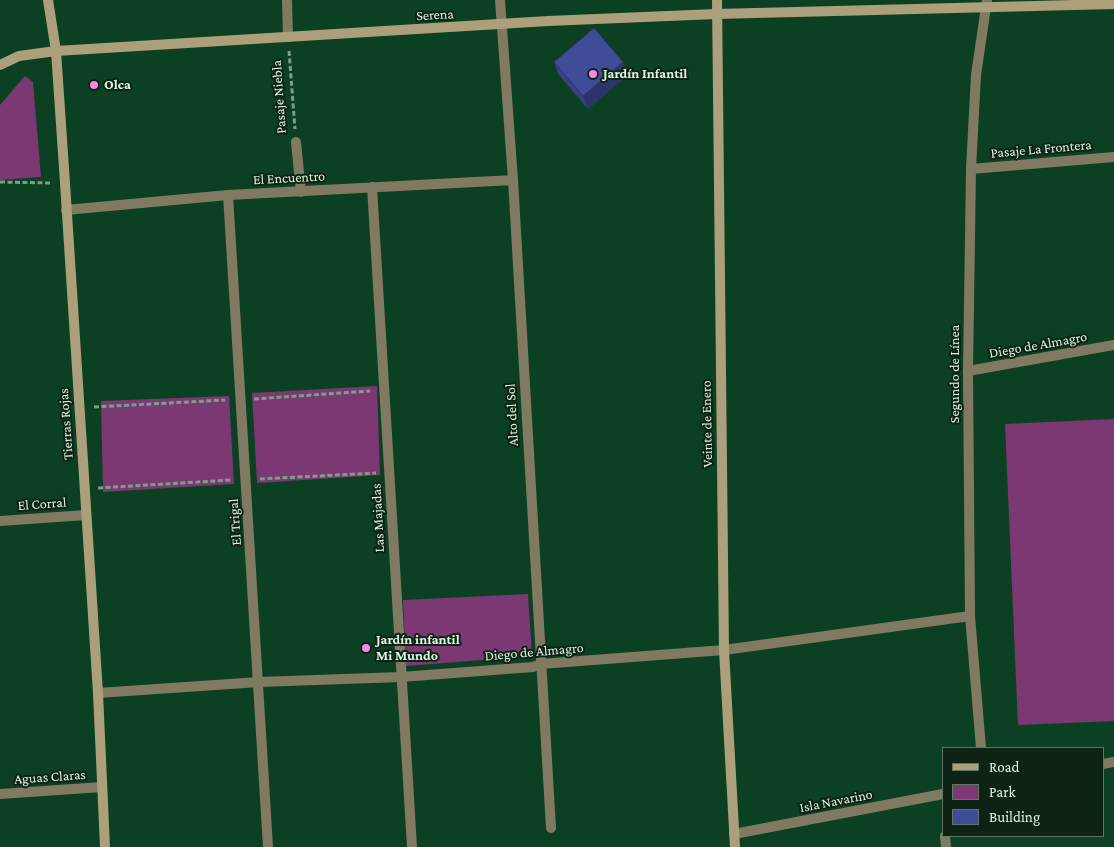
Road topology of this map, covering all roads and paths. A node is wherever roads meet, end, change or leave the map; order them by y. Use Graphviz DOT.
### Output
graph roads {
  1 [pos="48,0"];
  2 [pos="287,0"];
  3 [pos="500,0"];
  4 [pos="717,0"];
  5 [pos="986,4"];
  6 [pos="1114,4"];
  7 [pos="716,14"];
  8 [pos="501,25"];
  9 [pos="288,36"];
  10 [pos="56,51"];
  11 [pos="0,64"];
  12 [pos="296,142"];
  13 [pos="1114,157"];
  14 [pos="971,169"];
  15 [pos="513,180"];
  16 [pos="0,182"];
  17 [pos="65,183"];
  18 [pos="372,187"];
  19 [pos="301,192"];
  20 [pos="228,195"];
  21 [pos="66,210"];
  22 [pos="1114,346"];
  23 [pos="968,371"];
  24 [pos="86,515"];
  25 [pos="0,521"];
  26 [pos="970,616"];
  27 [pos="724,650"];
  28 [pos="541,664"];
  29 [pos="401,676"];
  30 [pos="259,682"];
  31 [pos="98,693"];
  32 [pos="981,747"];
  33 [pos="102,787"];
  34 [pos="0,794"];
  35 [pos="942,794"];
  36 [pos="551,828"];
  37 [pos="734,834"];
  38 [pos="105,847"];
  39 [pos="268,847"];
  40 [pos="412,847"];
  41 [pos="735,847"];
  1 -- 10 [label="street, Tierras Rojas"];
  2 -- 9 [label="street"];
  3 -- 8 [label="street, Alto del Sol"];
  4 -- 7 [label="street, Veinte de Enero"];
  5 -- 6 [label="street, Serena"];
  5 -- 7 [label="street, Serena"];
  5 -- 14 [label="street, Segundo de Línea"];
  7 -- 8 [label="street, Serena"];
  7 -- 27 [label="street, Veinte de Enero"];
  8 -- 9 [label="street, Serena"];
  8 -- 15 [label="street, Alto del Sol"];
  9 -- 10 [label="street, Serena"];
  9 -- 12 [label="path, Pasaje Niebla"];
  10 -- 11 [label="street, Serena"];
  10 -- 17 [label="street, Tierras Rojas"];
  12 -- 19 [label="street, Pasaje Niebla"];
  13 -- 14 [label="street, Pasaje La Frontera"];
  14 -- 23 [label="street, Segundo de Línea"];
  15 -- 18 [label="street, El Encuentro"];
  15 -- 28 [label="street, Alto del Sol"];
  16 -- 17 [label="path"];
  17 -- 21 [label="street, Tierras Rojas"];
  18 -- 19 [label="street, El Encuentro"];
  18 -- 29 [label="street, Las Majadas"];
  19 -- 20 [label="street, El Encuentro"];
  20 -- 21 [label="street, El Encuentro"];
  20 -- 30 [label="street, El Trigal"];
  21 -- 24 [label="street, Tierras Rojas"];
  22 -- 23 [label="street, Diego de Almagro"];
  23 -- 26 [label="street, Segundo de Línea"];
  24 -- 25 [label="street, El Corral"];
  24 -- 31 [label="street, Tierras Rojas"];
  26 -- 27 [label="street, Diego de Almagro"];
  26 -- 32 [label="street, Segundo de Línea"];
  27 -- 28 [label="street, Diego de Almagro"];
  27 -- 37 [label="street, Veinte de Enero"];
  28 -- 29 [label="street, Diego de Almagro"];
  28 -- 36 [label="street, Alto del Sol"];
  29 -- 30 [label="street, Diego de Almagro"];
  29 -- 40 [label="street, Las Majadas"];
  30 -- 31 [label="street, Diego de Almagro"];
  30 -- 39 [label="street, El Trigal"];
  31 -- 33 [label="street, Tierras Rojas"];
  33 -- 34 [label="street, Aguas Claras"];
  33 -- 38 [label="street, Tierras Rojas"];
  35 -- 37 [label="street, Isla Navarino"];
  37 -- 41 [label="street, Veinte de Enero"];
}
